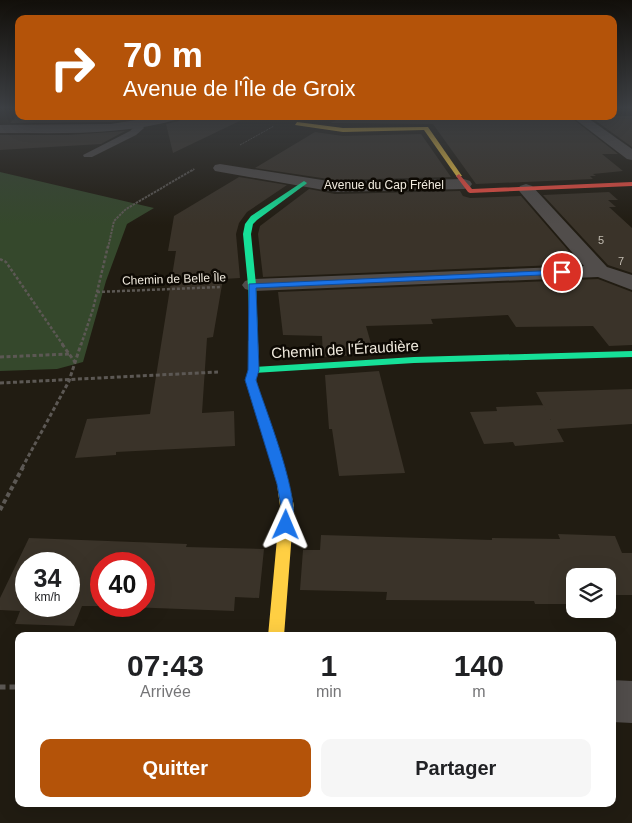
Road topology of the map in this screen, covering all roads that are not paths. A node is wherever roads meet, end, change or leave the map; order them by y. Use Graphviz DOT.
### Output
graph roads {
  1 [pos="104,147"];
  2 [pos="439,147"];
  3 [pos="620,147"];
  4 [pos="88,155"];
  5 [pos="632,156"];
  6 [pos="220,168"];
  7 [pos="304,183"];
  8 [pos="632,184"];
  9 [pos="467,187"];
  10 [pos="526,189"];
  11 [pos="600,271"];
  12 [pos="632,284"];
  13 [pos="252,285"];
  14 [pos="632,354"];
  15 [pos="254,370"];
  16 [pos="276,632"];
  17 [pos="616,701"];
  18 [pos="632,702"];
  1 -- 4 [label="lane"];
  2 -- 9 [label="street"];
  3 -- 5 [label="street"];
  6 -- 7 [label="street, Avenue du Cap Fréhel"];
  7 -- 9 [label="street, Avenue du Cap Fréhel"];
  7 -- 13 [label="street, Avenue du Cap Fréhel"];
  8 -- 10 [label="street"];
  9 -- 10 [label="street"];
  10 -- 11 [label="street"];
  11 -- 12 [label="street"];
  11 -- 13 [label="street"];
  13 -- 15 [label="street, Avenue du Cap Fréhel"];
  14 -- 15 [label="street, Chemin de l'Éraudière"];
  15 -- 16 [label="street, Avenue du Cap Fréhel"];
  17 -- 18 [label="street"];
}
